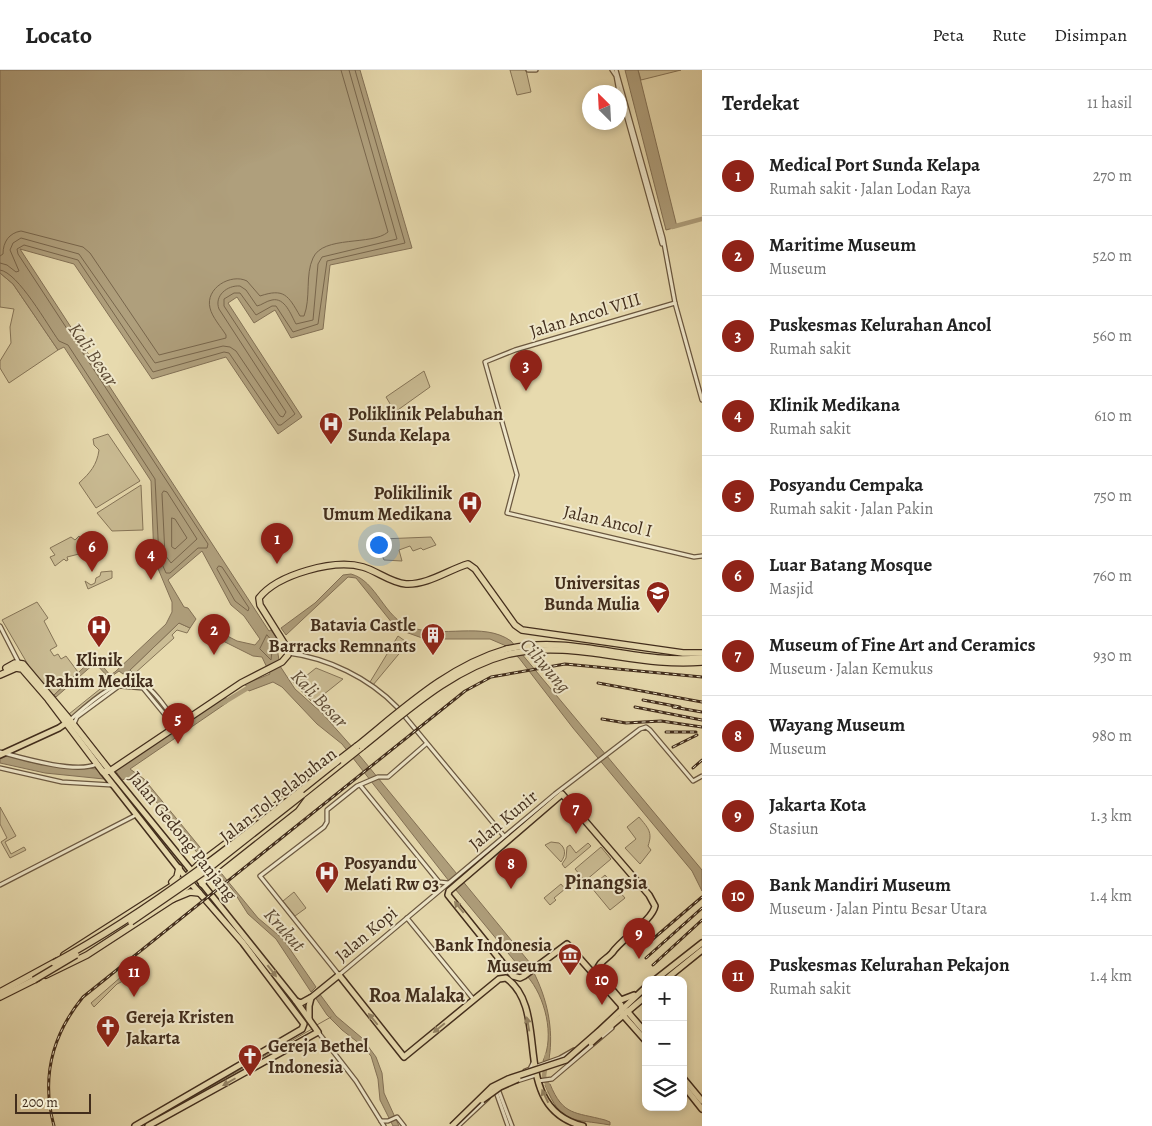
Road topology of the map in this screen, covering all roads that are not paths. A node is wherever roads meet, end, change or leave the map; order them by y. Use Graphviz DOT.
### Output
graph roads {
  1 [pos="528,70"];
  2 [pos="536,70"];
  3 [pos="612,70"];
  4 [pos="616,70"];
  5 [pos="620,85"];
  6 [pos="627,110"];
  7 [pos="627,121"];
  8 [pos="663,246"];
  9 [pos="675,303"];
  10 [pos="702,400"];
  11 [pos="507,512"];
  12 [pos="702,556"];
  13 [pos="0,626"];
  14 [pos="702,652"];
  15 [pos="288,653"];
  16 [pos="702,658"];
  17 [pos="702,662"];
  18 [pos="19,666"];
  19 [pos="0,671"];
  20 [pos="0,675"];
  21 [pos="70,722"];
  22 [pos="177,727"];
  23 [pos="426,744"];
  24 [pos="3,753"];
  25 [pos="339,760"];
  26 [pos="97,764"];
  27 [pos="0,768"];
  28 [pos="586,770"];
  29 [pos="107,772"];
  30 [pos="702,776"];
  31 [pos="120,782"];
  32 [pos="113,784"];
  33 [pos="360,785"];
  34 [pos="302,795"];
  35 [pos="145,813"];
  36 [pos="137,816"];
  37 [pos="504,836"];
  38 [pos="200,863"];
  39 [pos="188,866"];
  40 [pos="179,868"];
  41 [pos="192,871"];
  42 [pos="208,874"];
  43 [pos="186,877"];
  44 [pos="459,877"];
  45 [pos="198,879"];
  46 [pos="439,882"];
  47 [pos="191,884"];
  48 [pos="202,884"];
  49 [pos="449,884"];
  50 [pos="0,885"];
  51 [pos="167,887"];
  52 [pos="438,892"];
  53 [pos="199,893"];
  54 [pos="448,895"];
  55 [pos="170,901"];
  56 [pos="407,918"];
  57 [pos="245,942"];
  58 [pos="702,943"];
  59 [pos="702,950"];
  60 [pos="54,963"];
  61 [pos="595,972"];
  62 [pos="339,975"];
  63 [pos="660,976"];
  64 [pos="670,976"];
  65 [pos="522,977"];
  66 [pos="34,980"];
  67 [pos="642,990"];
  68 [pos="642,991"];
  69 [pos="0,992"];
  70 [pos="521,992"];
  71 [pos="0,997"];
  72 [pos="312,997"];
  73 [pos="642,999"];
  74 [pos="474,1000"];
  75 [pos="296,1001"];
  76 [pos="624,1011"];
  77 [pos="616,1018"];
  78 [pos="314,1026"];
  79 [pos="642,1029"];
  80 [pos="599,1034"];
  81 [pos="642,1035"];
  82 [pos="534,1058"];
  83 [pos="560,1058"];
  84 [pos="535,1067"];
  85 [pos="565,1069"];
  86 [pos="539,1079"];
  87 [pos="687,1083"];
  88 [pos="495,1084"];
  89 [pos="687,1090"];
  90 [pos="497,1091"];
  91 [pos="702,1101"];
  92 [pos="702,1109"];
  93 [pos="159,1116"];
  94 [pos="381,1121"];
  95 [pos="135,1126"];
  96 [pos="148,1126"];
  97 [pos="384,1126"];
  98 [pos="404,1126"];
  99 [pos="451,1126"];
  100 [pos="458,1126"];
  101 [pos="510,1126"];
  102 [pos="583,1126"];
  1 -- 2 [label="street"];
  3 -- 5 [label="street"];
  4 -- 5 [label="street"];
  6 -- 8 [label="street"];
  7 -- 8 [label="street"];
  8 -- 9 [label="street"];
  9 -- 10 [label="street"];
  9 -- 11 [label="street, Jalan Ancol VIII"];
  11 -- 12 [label="street, Jalan Ancol I"];
  13 -- 18 [label="street"];
  14 -- 15 [label="highway"];
  15 -- 22 [label="highway"];
  15 -- 23 [label="street"];
  16 -- 25 [label="highway, Jalan Tol Pelabuhan, bridge"];
  17 -- 34 [label="highway, Jalan Tol Pelabuhan, bridge"];
  18 -- 19 [label="highway"];
  18 -- 20 [label="highway"];
  18 -- 21 [label="highway, Jalan Gedong Panjang"];
  21 -- 22 [label="street"];
  21 -- 24 [label="main road"];
  21 -- 26 [label="highway, Jalan Gedong Panjang"];
  21 -- 29 [label="highway, Jalan Gedong Panjang"];
  22 -- 29 [label="highway"];
  23 -- 33 [label="street"];
  23 -- 37 [label="street"];
  24 -- 26 [label="street"];
  25 -- 38 [label="highway, bridge"];
  25 -- 60 [label="highway, Jalan Tol Pelabuhan, bridge"];
  26 -- 29 [label="highway, Jalan Gedong Panjang"];
  27 -- 32 [label="street"];
  28 -- 30 [label="street, Jalan Kunir"];
  28 -- 37 [label="street, Jalan Kunir"];
  28 -- 44 [label="street, Jalan Kunir"];
  29 -- 31 [label="main road, Jalan Gedong Panjang"];
  29 -- 32 [label="main road, Jalan Gedong Panjang"];
  31 -- 32 [label="main road"];
  31 -- 35 [label="main road, Jalan Gedong Panjang"];
  32 -- 36 [label="main road, Jalan Gedong Panjang"];
  33 -- 46 [label="street"];
  33 -- 62 [label="street"];
  34 -- 42 [label="highway, bridge"];
  34 -- 66 [label="highway, Jalan Tol Pelabuhan, bridge"];
  35 -- 36 [label="main road"];
  35 -- 39 [label="main road, Jalan Gedong Panjang"];
  36 -- 40 [label="main road, Jalan Gedong Panjang"];
  36 -- 50 [label="street"];
  37 -- 44 [label="street, Jalan Kunir"];
  38 -- 39 [label="highway"];
  38 -- 41 [label="highway"];
  39 -- 41 [label="main road, Jalan Gedong Panjang"];
  40 -- 43 [label="main road, Jalan Gedong Panjang"];
  40 -- 51 [label="highway"];
  41 -- 43 [label="highway"];
  41 -- 45 [label="main road, Jalan Gedong Panjang"];
  42 -- 45 [label="highway"];
  42 -- 48 [label="highway"];
  43 -- 47 [label="main road, Jalan Gedong Panjang"];
  43 -- 51 [label="highway"];
  44 -- 49 [label="main road"];
  44 -- 61 [label="main road, Jalan Kunir"];
  45 -- 47 [label="highway"];
  45 -- 48 [label="main road, Jalan Gedong Panjang"];
  46 -- 49 [label="street"];
  46 -- 52 [label="street"];
  47 -- 53 [label="main road, Jalan Gedong Panjang"];
  47 -- 55 [label="highway"];
  48 -- 57 [label="main road, Jalan Gedong Panjang"];
  49 -- 52 [label="street"];
  49 -- 54 [label="main road"];
  51 -- 60 [label="highway, bridge"];
  52 -- 54 [label="street"];
  52 -- 56 [label="street, Jalan Kopi"];
  53 -- 55 [label="highway"];
  53 -- 57 [label="main road, Jalan Gedong Panjang"];
  65 -- 54 [label="main road, one-way"];
  55 -- 66 [label="highway, bridge"];
  56 -- 62 [label="street, Jalan Kopi"];
  56 -- 74 [label="street"];
  57 -- 75 [label="main road, Jalan Gedong Panjang, one-way"];
  57 -- 93 [label="main road, Jalan Gedong Panjang"];
  58 -- 63 [label="main road"];
  59 -- 64 [label="main road"];
  60 -- 69 [label="highway, Jalan Tol Pelabuhan"];
  61 -- 65 [label="main road"];
  61 -- 67 [label="main road"];
  61 -- 76 [label="main road"];
  62 -- 72 [label="main road, Jalan Kopi"];
  74 -- 62 [label="main road, one-way"];
  65 -- 70 [label="main road"];
  66 -- 71 [label="highway, Jalan Tol Pelabuhan"];
  68 -- 76 [label="main road"];
  70 -- 74 [label="main road"];
  82 -- 70 [label="main road, one-way"];
  72 -- 75 [label="main road, Jalan Kopi"];
  72 -- 78 [label="main road"];
  73 -- 76 [label="main road"];
  75 -- 78 [label="main road, Jalan Gedong Panjang"];
  76 -- 77 [label="main road"];
  76 -- 79 [label="main road"];
  76 -- 81 [label="main road"];
  77 -- 80 [label="main road"];
  77 -- 83 [label="street"];
  77 -- 85 [label="street"];
  78 -- 93 [label="main road, one-way"];
  78 -- 94 [label="street"];
  80 -- 99 [label="main road, bridge"];
  80 -- 100 [label="main road, bridge"];
  82 -- 84 [label="main road"];
  82 -- 88 [label="street"];
  83 -- 84 [label="street, bridge"];
  83 -- 85 [label="street"];
  84 -- 86 [label="main road"];
  85 -- 86 [label="street"];
  86 -- 90 [label="street"];
  102 -- 86 [label="main road, one-way"];
  87 -- 91 [label="main road"];
  88 -- 90 [label="street"];
  88 -- 99 [label="street"];
  89 -- 92 [label="main road"];
  90 -- 100 [label="street"];
  90 -- 101 [label="street"];
  93 -- 95 [label="main road"];
  93 -- 96 [label="main road"];
  94 -- 97 [label="street"];
  94 -- 98 [label="street"];
}
